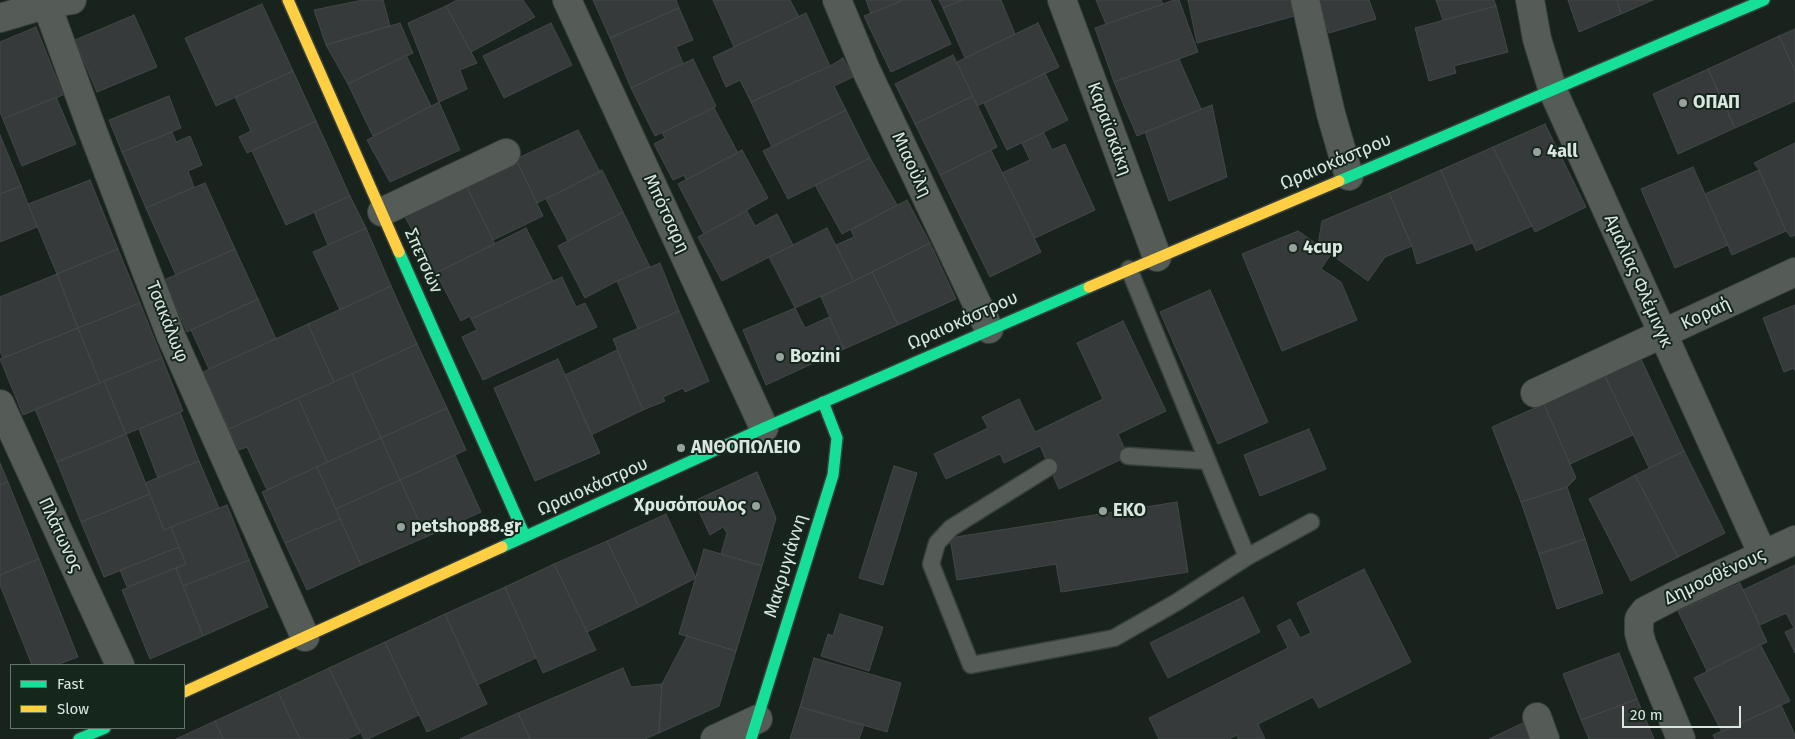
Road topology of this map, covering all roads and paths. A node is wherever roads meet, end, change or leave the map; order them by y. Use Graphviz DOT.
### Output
graph roads {
  1 [pos="289,0"];
  2 [pos="567,0"];
  3 [pos="837,0"];
  4 [pos="1062,0"];
  5 [pos="1305,0"];
  6 [pos="1530,0"];
  7 [pos="55,1"];
  8 [pos="1760,1"];
  9 [pos="0,18"];
  10 [pos="1553,91"];
  11 [pos="506,153"];
  12 [pos="1349,176"];
  13 [pos="382,212"];
  14 [pos="1157,257"];
  15 [pos="1129,269"];
  16 [pos="1795,272"];
  17 [pos="989,329"];
  18 [pos="1662,334"];
  19 [pos="1535,393"];
  20 [pos="822,402"];
  21 [pos="0,404"];
  22 [pos="764,428"];
  23 [pos="1128,456"];
  24 [pos="1208,461"];
  25 [pos="1049,467"];
  26 [pos="1311,522"];
  27 [pos="525,536"];
  28 [pos="1795,540"];
  29 [pos="1763,555"];
  30 [pos="1247,557"];
  31 [pos="304,637"];
  32 [pos="120,664"];
  33 [pos="185,692"];
  34 [pos="102,729"];
  35 [pos="754,729"];
  36 [pos="79,739"];
  37 [pos="715,739"];
  38 [pos="1681,739"];
  1 -- 13 [label="main road, Σπετσών"];
  2 -- 22 [label="street, Μπότσαρη"];
  3 -- 17 [label="street, Μιαούλη"];
  4 -- 14 [label="street, Καραϊσκάκη"];
  5 -- 12 [label="street"];
  6 -- 10 [label="street, Αμαλίας Φλέμινγκ"];
  7 -- 9 [label="street"];
  7 -- 31 [label="street, Τσακάλωφ"];
  8 -- 10 [label="main road, Ωραιοκάστρου"];
  10 -- 12 [label="main road, Ωραιοκάστρου"];
  10 -- 18 [label="street, Αμαλίας Φλέμινγκ"];
  11 -- 13 [label="street"];
  12 -- 14 [label="main road, Ωραιοκάστρου"];
  13 -- 27 [label="main road, Σπετσών"];
  14 -- 15 [label="main road, Ωραιοκάστρου"];
  15 -- 17 [label="main road, Ωραιοκάστρου"];
  15 -- 24 [label="lane"];
  16 -- 18 [label="street, Κοραή"];
  17 -- 20 [label="main road, Ωραιοκάστρου"];
  18 -- 19 [label="street, Κοραή"];
  18 -- 29 [label="street, Αμαλίας Φλέμινγκ"];
  20 -- 22 [label="main road, Ωραιοκάστρου"];
  20 -- 35 [label="main road, Μακρυγιάννη"];
  21 -- 32 [label="street, Πλάτωνος"];
  22 -- 27 [label="main road, Ωραιοκάστρου"];
  23 -- 24 [label="lane"];
  24 -- 30 [label="lane"];
  25 -- 30 [label="lane"];
  26 -- 30 [label="lane"];
  27 -- 31 [label="main road, Ωραιοκάστρου"];
  28 -- 29 [label="street, Δημοσθένους"];
  29 -- 38 [label="street, Δημοσθένους"];
  31 -- 33 [label="main road, Ωραιοκάστρου"];
  34 -- 36 [label="main road"];
  35 -- 37 [label="street"];
}
